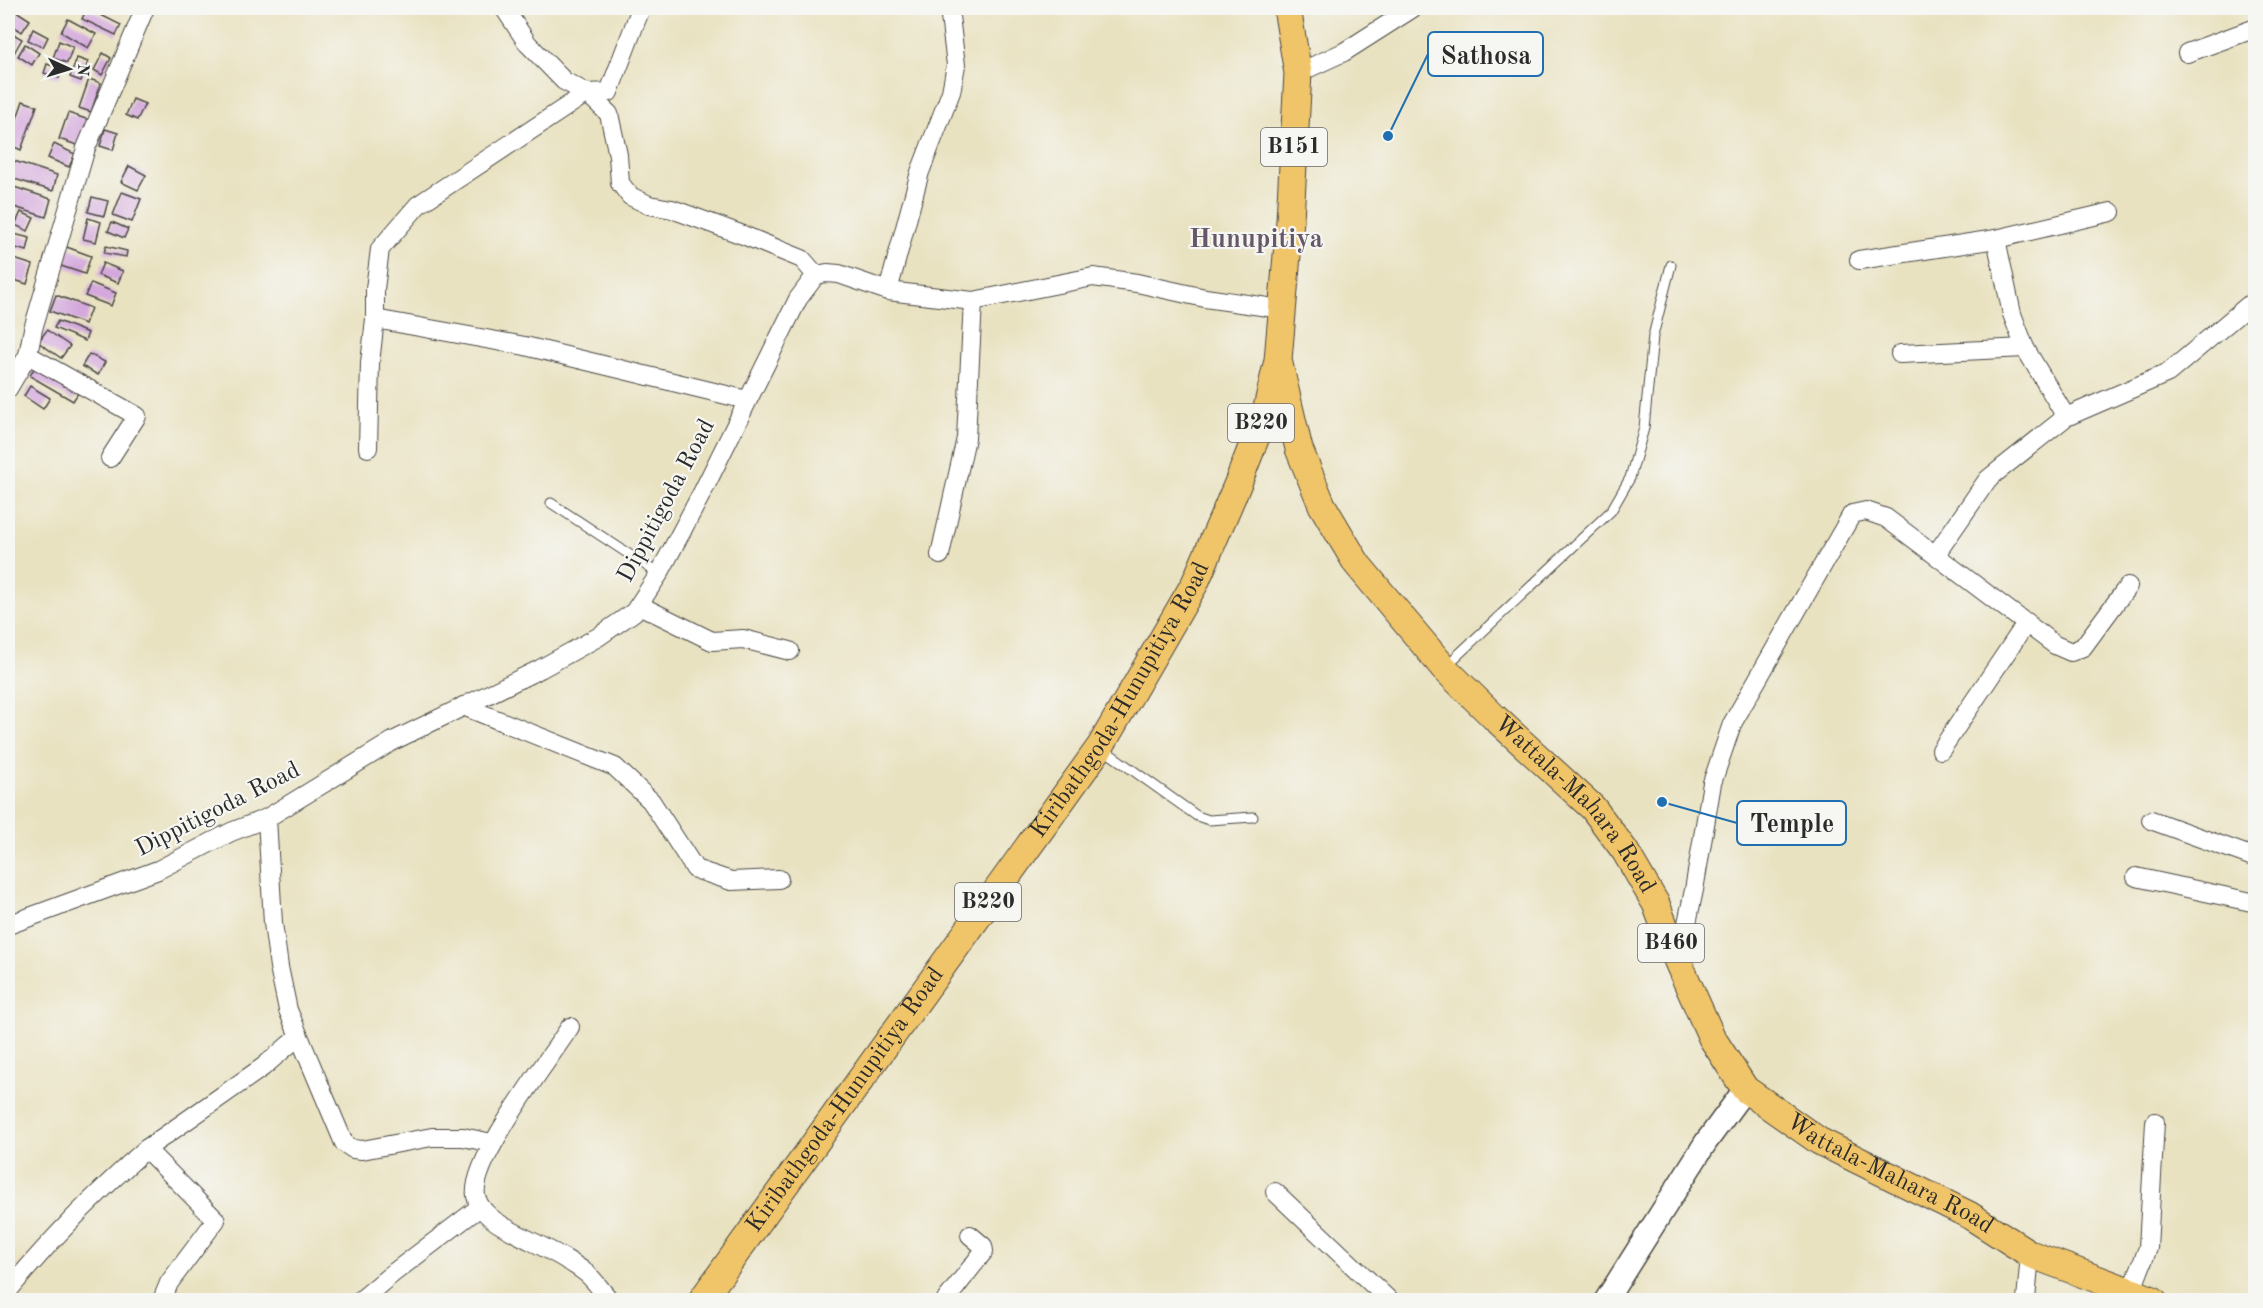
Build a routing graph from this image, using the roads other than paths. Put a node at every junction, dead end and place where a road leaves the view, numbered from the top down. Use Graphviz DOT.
graph roads {
  1 [pos="145,8"];
  2 [pos="504,8"];
  3 [pos="640,8"];
  4 [pos="949,8"];
  5 [pos="1287,8"];
  6 [pos="1413,8"];
  7 [pos="2256,28"];
  8 [pos="2187,53"];
  9 [pos="1298,73"];
  10 [pos="587,93"];
  11 [pos="2111,212"];
  12 [pos="1996,239"];
  13 [pos="1859,260"];
  14 [pos="1671,265"];
  15 [pos="816,275"];
  16 [pos="888,291"];
  17 [pos="2256,298"];
  18 [pos="973,301"];
  19 [pos="1282,309"];
  20 [pos="375,319"];
  21 [pos="2025,348"];
  22 [pos="28,354"];
  23 [pos="1900,354"];
  24 [pos="1278,360"];
  25 [pos="8,389"];
  26 [pos="747,400"];
  27 [pos="2066,417"];
  28 [pos="368,448"];
  29 [pos="110,458"];
  30 [pos="551,502"];
  31 [pos="1936,554"];
  32 [pos="940,555"];
  33 [pos="659,574"];
  34 [pos="2128,586"];
  35 [pos="639,605"];
  36 [pos="2027,622"];
  37 [pos="790,651"];
  38 [pos="1444,668"];
  39 [pos="463,706"];
  40 [pos="1100,747"];
  41 [pos="1941,750"];
  42 [pos="1252,817"];
  43 [pos="267,818"];
  44 [pos="2151,820"];
  45 [pos="2256,858"];
  46 [pos="2136,877"];
  47 [pos="779,879"];
  48 [pos="2256,903"];
  49 [pos="8,925"];
  50 [pos="1678,962"];
  51 [pos="570,1027"];
  52 [pos="298,1037"];
  53 [pos="1745,1089"];
  54 [pos="2156,1122"];
  55 [pos="492,1143"];
  56 [pos="146,1149"];
  57 [pos="1275,1192"];
  58 [pos="480,1207"];
  59 [pos="970,1235"];
  60 [pos="2030,1254"];
  61 [pos="8,1291"];
  62 [pos="2142,1296"];
  63 [pos="162,1300"];
  64 [pos="361,1300"];
  65 [pos="610,1300"];
  66 [pos="702,1300"];
  67 [pos="946,1300"];
  68 [pos="1389,1300"];
  69 [pos="1606,1300"];
  70 [pos="2026,1300"];
  1 -- 22 [label="street"];
  2 -- 10 [label="street"];
  3 -- 10 [label="street"];
  4 -- 16 [label="street"];
  5 -- 9 [label="main road, Kiribathgoda-Hunupitiya Road / B151"];
  6 -- 9 [label="street"];
  7 -- 8 [label="street"];
  9 -- 19 [label="main road, Kiribathgoda-Hunupitiya Road / B151"];
  10 -- 15 [label="street"];
  10 -- 20 [label="street"];
  11 -- 12 [label="street"];
  12 -- 13 [label="street"];
  12 -- 21 [label="street"];
  14 -- 38 [label="lane"];
  15 -- 16 [label="street"];
  15 -- 26 [label="street, Dippitigoda Road"];
  16 -- 18 [label="street"];
  17 -- 27 [label="street"];
  18 -- 19 [label="street"];
  18 -- 32 [label="street"];
  19 -- 24 [label="main road, Kiribathgoda-Hunupitiya Road / B151"];
  20 -- 26 [label="street"];
  20 -- 28 [label="street"];
  21 -- 23 [label="street"];
  21 -- 27 [label="street"];
  22 -- 25 [label="street"];
  22 -- 29 [label="street"];
  24 -- 38 [label="main road, Wattala-Mahara Road / B460"];
  24 -- 40 [label="main road, Kiribathgoda-Hunupitiya Road / B220"];
  26 -- 33 [label="street, Dippitigoda Road"];
  27 -- 31 [label="street"];
  30 -- 33 [label="lane"];
  31 -- 36 [label="street"];
  31 -- 50 [label="street"];
  33 -- 35 [label="street, Dippitigoda Road"];
  34 -- 36 [label="street"];
  35 -- 37 [label="street"];
  35 -- 39 [label="street, Dippitigoda Road"];
  36 -- 41 [label="street"];
  38 -- 50 [label="main road, Wattala-Mahara Road / B460"];
  39 -- 43 [label="street, Dippitigoda Road"];
  39 -- 47 [label="street"];
  40 -- 42 [label="lane"];
  40 -- 66 [label="main road, Kiribathgoda-Hunupitiya Road / B220"];
  43 -- 49 [label="street, Dippitigoda Road"];
  43 -- 52 [label="street"];
  44 -- 45 [label="street"];
  46 -- 48 [label="street"];
  50 -- 53 [label="main road, Wattala-Mahara Road / B460"];
  51 -- 55 [label="street"];
  52 -- 55 [label="street"];
  52 -- 56 [label="street"];
  53 -- 60 [label="main road, Wattala-Mahara Road / B460"];
  53 -- 69 [label="street"];
  54 -- 62 [label="street"];
  55 -- 58 [label="street"];
  56 -- 61 [label="street"];
  56 -- 63 [label="street"];
  57 -- 68 [label="street"];
  58 -- 64 [label="street"];
  58 -- 65 [label="street"];
  59 -- 67 [label="street"];
  60 -- 62 [label="main road, Wattala-Mahara Road / B460"];
  60 -- 70 [label="street"];
}
